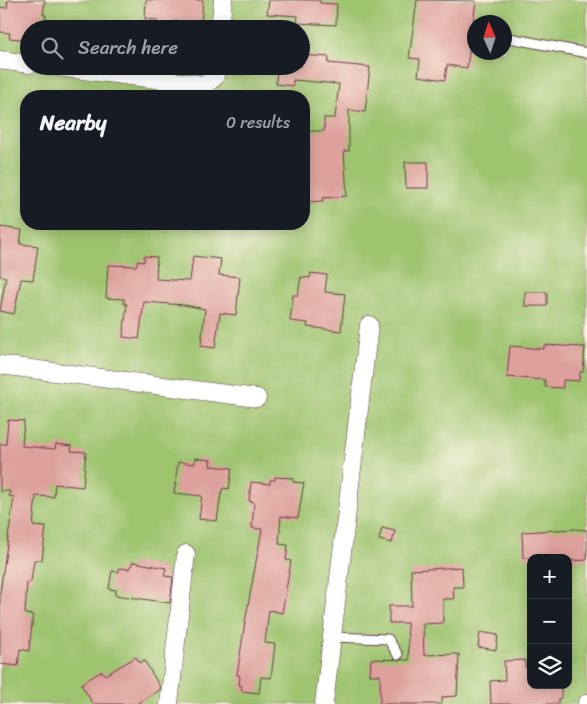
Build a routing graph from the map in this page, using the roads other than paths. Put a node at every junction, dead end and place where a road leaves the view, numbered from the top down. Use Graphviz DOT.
graph roads {
  1 [pos="223,0"];
  2 [pos="221,20"];
  3 [pos="512,39"];
  4 [pos="587,53"];
  5 [pos="0,60"];
  6 [pos="20,63"];
  7 [pos="123,75"];
  8 [pos="215,75"];
  9 [pos="369,326"];
  10 [pos="0,364"];
  11 [pos="257,398"];
  12 [pos="186,554"];
  13 [pos="332,637"];
  14 [pos="398,655"];
  15 [pos="169,704"];
  16 [pos="324,704"];
  1 -- 2 [label="street"];
  3 -- 4 [label="lane"];
  5 -- 6 [label="street"];
  7 -- 8 [label="street"];
  9 -- 13 [label="street"];
  10 -- 11 [label="street"];
  12 -- 15 [label="street"];
  13 -- 14 [label="lane"];
  13 -- 16 [label="street"];
}
